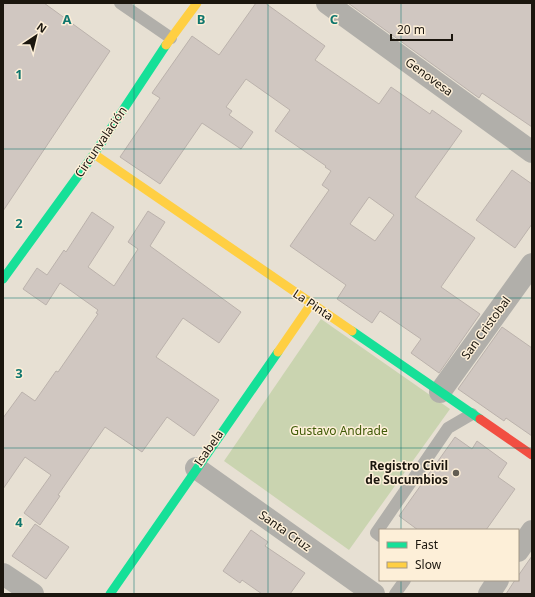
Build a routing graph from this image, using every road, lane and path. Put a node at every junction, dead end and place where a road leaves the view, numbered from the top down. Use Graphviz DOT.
graph roads {
  1 [pos="120,3"];
  2 [pos="197,3"];
  3 [pos="327,3"];
  4 [pos="171,38"];
  5 [pos="532,152"];
  6 [pos="94,154"];
  7 [pos="532,264"];
  8 [pos="3,279"];
  9 [pos="311,304"];
  10 [pos="440,392"];
  11 [pos="472,414"];
  12 [pos="532,455"];
  13 [pos="196,468"];
  14 [pos="532,531"];
  15 [pos="379,535"];
  16 [pos="519,550"];
  17 [pos="3,574"];
  18 [pos="404,581"];
  19 [pos="497,581"];
  20 [pos="33,594"];
  21 [pos="110,594"];
  22 [pos="374,594"];
  23 [pos="396,594"];
  24 [pos="489,594"];
  1 -- 4 [label="lane"];
  2 -- 4 [label="street, Circunvalación"];
  3 -- 5 [label="street, Genovesa"];
  4 -- 6 [label="street, Circunvalación"];
  6 -- 8 [label="street, Circunvalación"];
  6 -- 9 [label="street, La Pinta"];
  7 -- 10 [label="street, San Cristobal"];
  9 -- 10 [label="street, La Pinta"];
  9 -- 13 [label="street, Isabela"];
  10 -- 11 [label="street, La Pinta"];
  11 -- 12 [label="street, La Pinta"];
  11 -- 15 [label="lane"];
  13 -- 21 [label="street, Isabela"];
  13 -- 22 [label="street, Santa Cruz"];
  14 -- 16 [label="street"];
  17 -- 20 [label="street"];
  18 -- 23 [label="lane"];
  19 -- 24 [label="street"];
}
